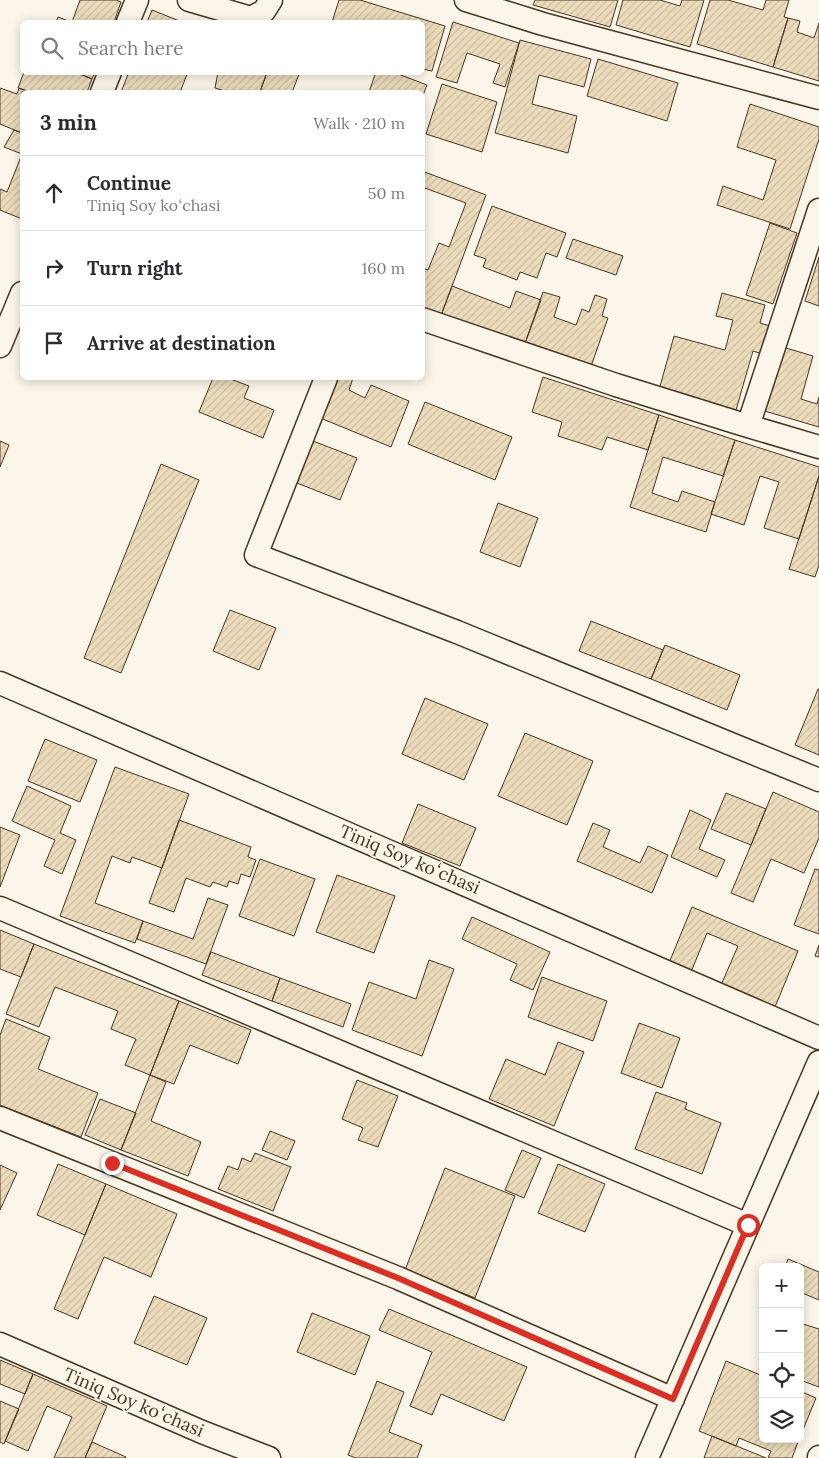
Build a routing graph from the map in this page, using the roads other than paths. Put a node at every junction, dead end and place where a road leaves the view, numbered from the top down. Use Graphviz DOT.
graph roads {
  1 [pos="137,0"];
  2 [pos="189,0"];
  3 [pos="271,0"];
  4 [pos="466,0"];
  5 [pos="129,20"];
  6 [pos="109,75"];
  7 [pos="103,90"];
  8 [pos="819,98"];
  9 [pos="819,210"];
  10 [pos="20,298"];
  11 [pos="425,320"];
  12 [pos="0,346"];
  13 [pos="325,380"];
  14 [pos="748,426"];
  15 [pos="819,447"];
  16 [pos="0,683"];
  17 [pos="819,780"];
  18 [pos="0,908"];
  19 [pos="819,1038"];
  20 [pos="819,1062"];
  21 [pos="0,1118"];
  22 [pos="748,1225"];
  23 [pos="0,1344"];
  24 [pos="673,1399"];
  25 [pos="270,1458"];
  26 [pos="647,1458"];
  1 -- 5 [label="street"];
  2 -- 3 [label="street"];
  4 -- 8 [label="street"];
  6 -- 7 [label="street"];
  9 -- 14 [label="street"];
  10 -- 12 [label="street"];
  11 -- 14 [label="street"];
  13 -- 17 [label="street"];
  14 -- 15 [label="street"];
  16 -- 19 [label="street, Tiniq Soy koʻchasi"];
  18 -- 22 [label="street"];
  20 -- 22 [label="street"];
  21 -- 24 [label="street"];
  22 -- 24 [label="street"];
  23 -- 25 [label="street, Tiniq Soy koʻchasi"];
  24 -- 26 [label="street"];
}
